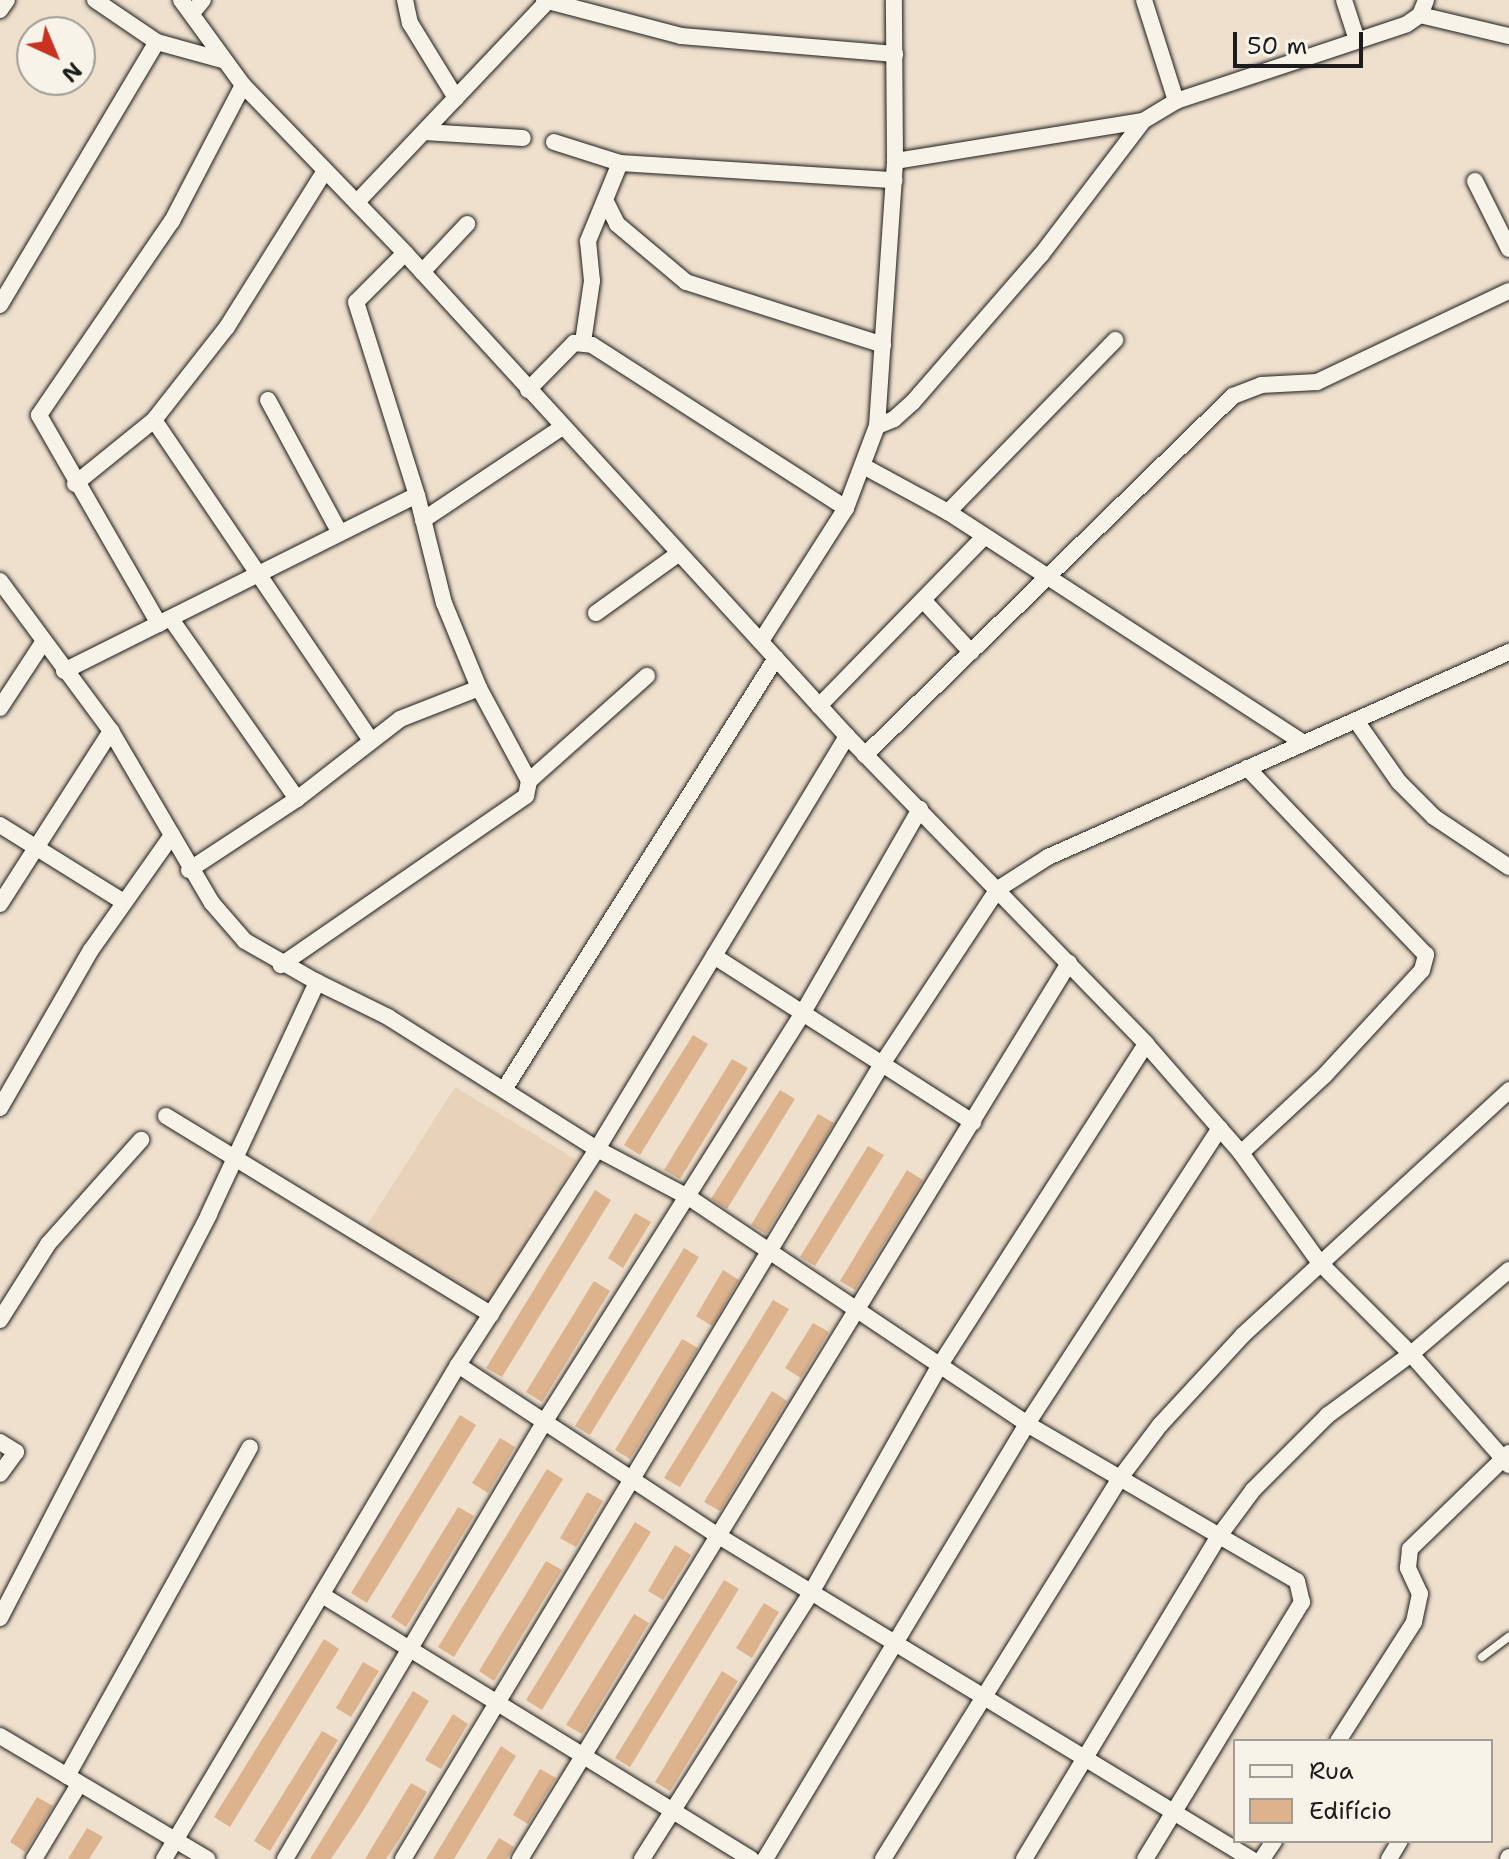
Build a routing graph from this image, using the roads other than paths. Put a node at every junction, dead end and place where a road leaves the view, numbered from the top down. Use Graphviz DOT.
graph roads {
  1 [pos="7,0"];
  2 [pos="95,0"];
  3 [pos="405,0"];
  4 [pos="894,0"];
  5 [pos="1144,0"];
  6 [pos="1344,0"];
  7 [pos="547,1"];
  8 [pos="192,4"];
  9 [pos="1423,8"];
  10 [pos="0,10"];
  11 [pos="1509,36"];
  12 [pos="1357,40"];
  13 [pos="157,42"];
  14 [pos="895,54"];
  15 [pos="222,60"];
  16 [pos="243,85"];
  17 [pos="456,98"];
  18 [pos="1176,101"];
  19 [pos="1143,121"];
  20 [pos="424,132"];
  21 [pos="523,138"];
  22 [pos="554,142"];
  23 [pos="895,161"];
  24 [pos="620,163"];
  25 [pos="325,171"];
  26 [pos="894,180"];
  27 [pos="1475,181"];
  28 [pos="605,200"];
  29 [pos="357,202"];
  30 [pos="467,224"];
  31 [pos="1509,249"];
  32 [pos="405,253"];
  33 [pos="422,272"];
  34 [pos="1509,291"];
  35 [pos="0,305"];
  36 [pos="1115,340"];
  37 [pos="583,342"];
  38 [pos="883,345"];
  39 [pos="528,390"];
  40 [pos="268,400"];
  41 [pos="154,420"];
  42 [pos="877,426"];
  43 [pos="561,428"];
  44 [pos="865,467"];
  45 [pos="75,484"];
  46 [pos="417,495"];
  47 [pos="846,508"];
  48 [pos="948,512"];
  49 [pos="423,520"];
  50 [pos="340,533"];
  51 [pos="984,537"];
  52 [pos="678,554"];
  53 [pos="260,573"];
  54 [pos="1047,578"];
  55 [pos="1,587"];
  56 [pos="923,600"];
  57 [pos="596,613"];
  58 [pos="165,622"];
  59 [pos="761,641"];
  60 [pos="42,644"];
  61 [pos="971,652"];
  62 [pos="1509,652"];
  63 [pos="776,658"];
  64 [pos="64,671"];
  65 [pos="647,676"];
  66 [pos="479,688"];
  67 [pos="819,706"];
  68 [pos="0,708"];
  69 [pos="1357,722"];
  70 [pos="111,731"];
  71 [pos="847,736"];
  72 [pos="371,741"];
  73 [pos="1304,743"];
  74 [pos="865,755"];
  75 [pos="1247,768"];
  76 [pos="529,781"];
  77 [pos="297,799"];
  78 [pos="920,809"];
  79 [pos="0,825"];
  80 [pos="172,835"];
  81 [pos="35,845"];
  82 [pos="1509,867"];
  83 [pos="189,870"];
  84 [pos="998,889"];
  85 [pos="122,901"];
  86 [pos="0,904"];
  87 [pos="714,956"];
  88 [pos="1069,963"];
  89 [pos="281,965"];
  90 [pos="317,982"];
  91 [pos="801,1016"];
  92 [pos="1146,1044"];
  93 [pos="882,1064"];
  94 [pos="505,1088"];
  95 [pos="1509,1090"];
  96 [pos="0,1108"];
  97 [pos="166,1116"];
  98 [pos="973,1122"];
  99 [pos="1220,1128"];
  100 [pos="141,1140"];
  101 [pos="597,1149"];
  102 [pos="1241,1153"];
  103 [pos="231,1158"];
  104 [pos="690,1198"];
  105 [pos="772,1249"];
  106 [pos="1319,1262"];
  107 [pos="1509,1270"];
  108 [pos="855,1308"];
  109 [pos="491,1314"];
  110 [pos="0,1320"];
  111 [pos="1411,1354"];
  112 [pos="458,1365"];
  113 [pos="938,1368"];
  114 [pos="545,1421"];
  115 [pos="1027,1424"];
  116 [pos="0,1442"];
  117 [pos="250,1447"];
  118 [pos="1507,1459"];
  119 [pos="0,1474"];
  120 [pos="1120,1478"];
  121 [pos="634,1479"];
  122 [pos="717,1535"];
  123 [pos="1219,1536"];
  124 [pos="812,1591"];
  125 [pos="322,1595"];
  126 [pos="0,1618"];
  127 [pos="1509,1637"];
  128 [pos="897,1640"];
  129 [pos="410,1650"];
  130 [pos="1482,1657"];
  131 [pos="984,1696"];
  132 [pos="494,1703"];
  133 [pos="0,1736"];
  134 [pos="1339,1739"];
  135 [pos="584,1758"];
  136 [pos="1084,1759"];
  137 [pos="73,1780"];
  138 [pos="671,1812"];
  139 [pos="1174,1814"];
  140 [pos="176,1839"];
  141 [pos="34,1859"];
  142 [pos="164,1859"];
  143 [pos="207,1859"];
  144 [pos="285,1859"];
  145 [pos="403,1859"];
  146 [pos="520,1859"];
  147 [pos="642,1859"];
  148 [pos="751,1859"];
  149 [pos="765,1859"];
  150 [pos="883,1859"];
  151 [pos="1024,1859"];
  152 [pos="1145,1859"];
  153 [pos="1251,1859"];
  1 -- 10 [label="street"];
  2 -- 13 [label="street"];
  3 -- 17 [label="street"];
  4 -- 14 [label="street"];
  5 -- 18 [label="street"];
  6 -- 12 [label="street"];
  7 -- 14 [label="street"];
  7 -- 17 [label="street"];
  8 -- 15 [label="street"];
  9 -- 11 [label="street"];
  9 -- 12 [label="street"];
  12 -- 18 [label="street"];
  13 -- 15 [label="street"];
  13 -- 35 [label="street"];
  14 -- 23 [label="street"];
  15 -- 16 [label="street"];
  16 -- 25 [label="street"];
  16 -- 45 [label="street"];
  17 -- 20 [label="street"];
  18 -- 19 [label="street"];
  19 -- 23 [label="street"];
  19 -- 42 [label="street"];
  20 -- 21 [label="street"];
  20 -- 29 [label="street"];
  22 -- 24 [label="street"];
  23 -- 26 [label="street"];
  24 -- 26 [label="street"];
  24 -- 28 [label="street"];
  25 -- 29 [label="street"];
  25 -- 41 [label="street"];
  26 -- 38 [label="street"];
  27 -- 31 [label="street"];
  28 -- 37 [label="street"];
  28 -- 38 [label="street"];
  29 -- 32 [label="street"];
  30 -- 33 [label="street"];
  32 -- 33 [label="street"];
  32 -- 46 [label="street"];
  33 -- 39 [label="street"];
  34 -- 54 [label="street"];
  36 -- 48 [label="street"];
  37 -- 39 [label="street"];
  37 -- 47 [label="street"];
  38 -- 42 [label="street"];
  39 -- 43 [label="street"];
  40 -- 50 [label="street"];
  41 -- 45 [label="street"];
  41 -- 53 [label="street"];
  42 -- 44 [label="street"];
  43 -- 49 [label="street"];
  43 -- 52 [label="street"];
  44 -- 47 [label="street"];
  44 -- 48 [label="street"];
  45 -- 58 [label="street"];
  46 -- 49 [label="street"];
  46 -- 50 [label="street"];
  47 -- 59 [label="street"];
  48 -- 51 [label="street"];
  49 -- 66 [label="street"];
  50 -- 53 [label="street"];
  51 -- 54 [label="street"];
  51 -- 56 [label="street"];
  52 -- 57 [label="street"];
  52 -- 59 [label="street"];
  53 -- 58 [label="street"];
  53 -- 72 [label="street"];
  54 -- 61 [label="street"];
  54 -- 73 [label="street"];
  55 -- 60 [label="street"];
  56 -- 61 [label="street"];
  56 -- 67 [label="street"];
  58 -- 64 [label="street"];
  58 -- 77 [label="street"];
  59 -- 63 [label="street"];
  60 -- 64 [label="street"];
  60 -- 68 [label="street"];
  61 -- 74 [label="street"];
  62 -- 69 [label="street"];
  63 -- 67 [label="street"];
  63 -- 94 [label="street"];
  64 -- 70 [label="street"];
  65 -- 76 [label="street"];
  66 -- 72 [label="street"];
  66 -- 76 [label="street"];
  67 -- 71 [label="street"];
  69 -- 73 [label="street"];
  69 -- 82 [label="street"];
  70 -- 80 [label="street"];
  70 -- 81 [label="street"];
  71 -- 74 [label="street"];
  71 -- 87 [label="street"];
  72 -- 77 [label="street"];
  73 -- 75 [label="street"];
  74 -- 78 [label="street"];
  75 -- 84 [label="street"];
  75 -- 102 [label="street"];
  76 -- 89 [label="street"];
  77 -- 83 [label="street"];
  78 -- 84 [label="street"];
  78 -- 91 [label="street"];
  79 -- 81 [label="street"];
  80 -- 83 [label="street"];
  80 -- 85 [label="street"];
  81 -- 85 [label="street"];
  81 -- 86 [label="street"];
  83 -- 89 [label="street"];
  84 -- 88 [label="street"];
  84 -- 93 [label="street"];
  85 -- 96 [label="street"];
  87 -- 91 [label="street"];
  87 -- 101 [label="street"];
  88 -- 92 [label="street"];
  88 -- 98 [label="street"];
  89 -- 90 [label="street"];
  90 -- 94 [label="street"];
  90 -- 103 [label="street"];
  91 -- 93 [label="street"];
  91 -- 104 [label="street"];
  92 -- 99 [label="street"];
  92 -- 113 [label="street"];
  93 -- 98 [label="street"];
  93 -- 105 [label="street"];
  94 -- 101 [label="street"];
  95 -- 106 [label="street"];
  97 -- 103 [label="street"];
  98 -- 108 [label="street"];
  99 -- 102 [label="street"];
  99 -- 115 [label="street"];
  100 -- 110 [label="street"];
  101 -- 104 [label="street"];
  101 -- 109 [label="street"];
  102 -- 106 [label="street"];
  103 -- 109 [label="street"];
  103 -- 126 [label="street"];
  104 -- 105 [label="street"];
  104 -- 114 [label="street"];
  105 -- 108 [label="street"];
  105 -- 121 [label="street"];
  106 -- 111 [label="street"];
  106 -- 120 [label="street"];
  107 -- 111 [label="street"];
  108 -- 113 [label="street"];
  108 -- 122 [label="street"];
  109 -- 112 [label="street"];
  111 -- 118 [label="street"];
  111 -- 123 [label="street"];
  112 -- 114 [label="street"];
  112 -- 125 [label="street"];
  113 -- 115 [label="street"];
  113 -- 124 [label="street"];
  114 -- 121 [label="street"];
  114 -- 129 [label="street"];
  115 -- 120 [label="street"];
  115 -- 128 [label="street"];
  116 -- 119 [label="street"];
  117 -- 137 [label="street"];
  118 -- 134 [label="street"];
  120 -- 123 [label="street"];
  120 -- 131 [label="street"];
  121 -- 122 [label="street"];
  121 -- 132 [label="street"];
  122 -- 124 [label="street"];
  122 -- 135 [label="street"];
  123 -- 136 [label="street"];
  123 -- 139 [label="street"];
  124 -- 128 [label="street"];
  124 -- 138 [label="street"];
  125 -- 129 [label="street"];
  125 -- 140 [label="street"];
  127 -- 130 [label="lane"];
  128 -- 131 [label="street"];
  128 -- 149 [label="street"];
  129 -- 132 [label="street"];
  129 -- 144 [label="street"];
  131 -- 136 [label="street"];
  131 -- 150 [label="street"];
  132 -- 135 [label="street"];
  132 -- 145 [label="street"];
  133 -- 137 [label="street"];
  135 -- 138 [label="street"];
  135 -- 146 [label="street"];
  136 -- 139 [label="street"];
  136 -- 151 [label="street"];
  137 -- 140 [label="street"];
  137 -- 141 [label="street"];
  138 -- 147 [label="street"];
  138 -- 148 [label="street"];
  139 -- 152 [label="street"];
  139 -- 153 [label="street"];
  140 -- 142 [label="street"];
  140 -- 143 [label="street"];
}
